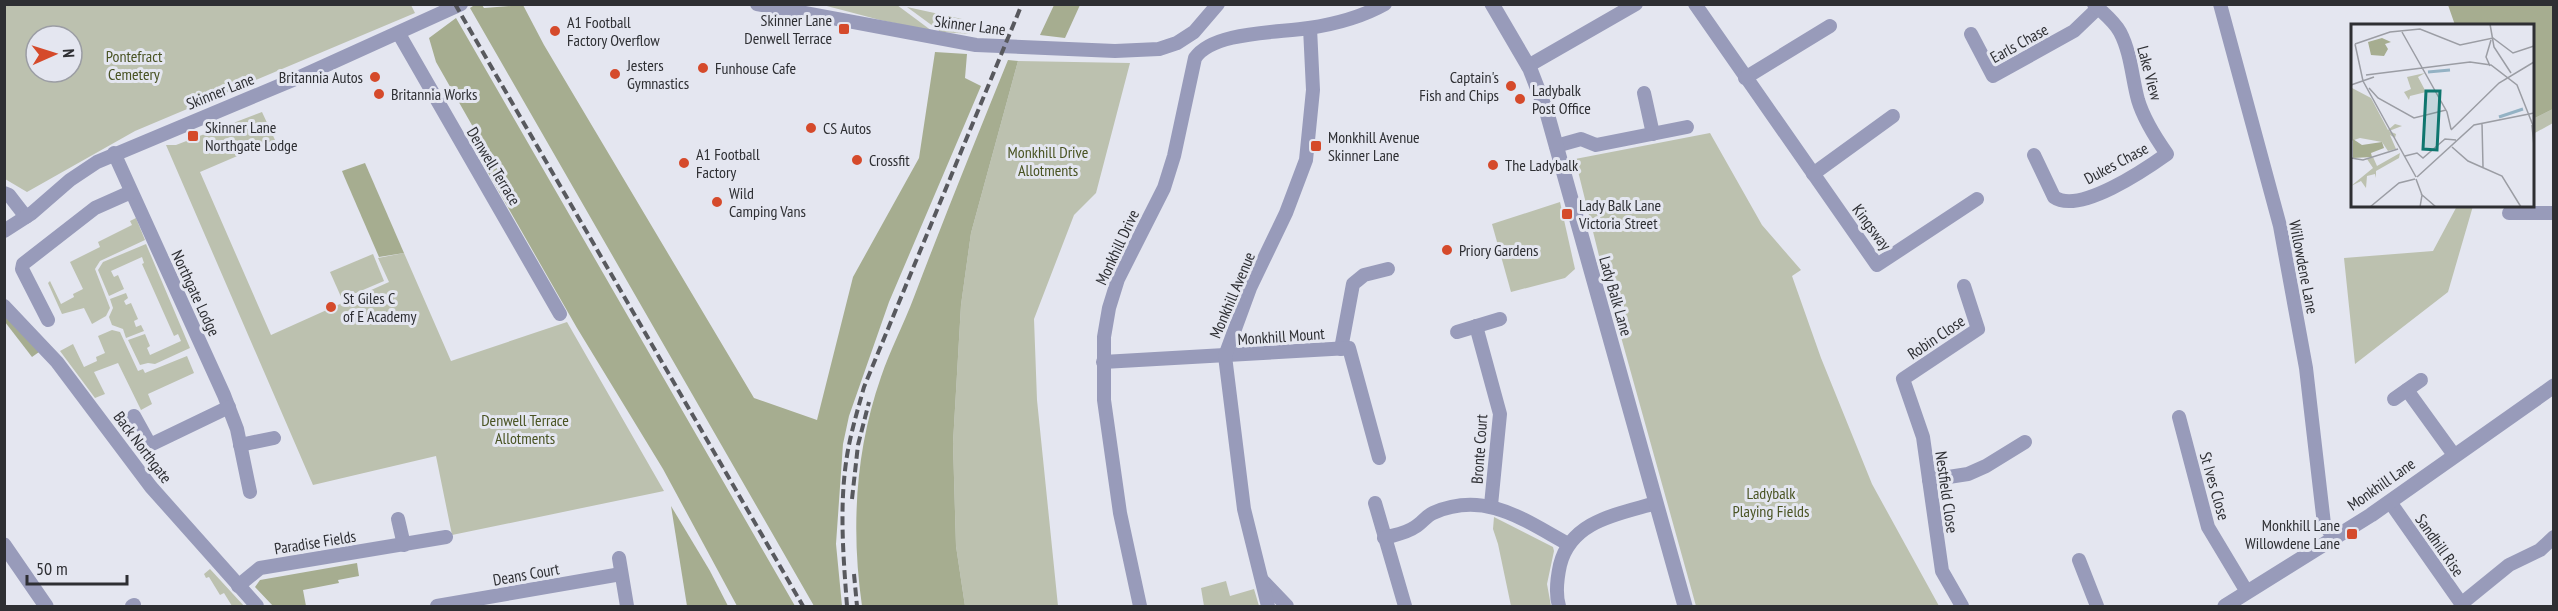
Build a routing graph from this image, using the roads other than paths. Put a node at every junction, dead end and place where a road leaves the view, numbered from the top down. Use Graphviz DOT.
graph roads {
  1 [pos="461,4"];
  2 [pos="757,4"];
  3 [pos="1218,4"];
  4 [pos="1385,4"];
  5 [pos="1492,4"];
  6 [pos="1636,4"];
  7 [pos="1695,4"];
  8 [pos="2220,4"];
  9 [pos="2096,6"];
  10 [pos="1830,26"];
  11 [pos="1310,28"];
  12 [pos="399,34"];
  13 [pos="1971,34"];
  14 [pos="1528,66"];
  15 [pos="1745,78"];
  16 [pos="1644,93"];
  17 [pos="1893,116"];
  18 [pos="1687,127"];
  19 [pos="1653,134"];
  20 [pos="1556,146"];
  21 [pos="114,153"];
  22 [pos="2168,154"];
  23 [pos="2034,155"];
  24 [pos="1813,174"];
  25 [pos="131,192"];
  26 [pos="7,194"];
  27 [pos="1977,199"];
  28 [pos="2525,209"];
  29 [pos="2509,213"];
  30 [pos="2553,213"];
  31 [pos="26,217"];
  32 [pos="4,231"];
  33 [pos="1388,269"];
  34 [pos="1964,286"];
  35 [pos="4,306"];
  36 [pos="560,314"];
  37 [pos="48,320"];
  38 [pos="1500,320"];
  39 [pos="1476,326"];
  40 [pos="1457,332"];
  41 [pos="1341,349"];
  42 [pos="1225,356"];
  43 [pos="1103,362"];
  44 [pos="1904,378"];
  45 [pos="2421,380"];
  46 [pos="2553,386"];
  47 [pos="2407,390"];
  48 [pos="2394,399"];
  49 [pos="229,407"];
  50 [pos="134,416"];
  51 [pos="2179,417"];
  52 [pos="274,438"];
  53 [pos="2025,442"];
  54 [pos="240,445"];
  55 [pos="2454,456"];
  56 [pos="1379,458"];
  57 [pos="1929,480"];
  58 [pos="250,492"];
  59 [pos="2390,502"];
  60 [pos="1375,503"];
  61 [pos="1656,503"];
  62 [pos="1491,505"];
  63 [pos="398,519"];
  64 [pos="446,537"];
  65 [pos="2553,537"];
  66 [pos="1384,538"];
  67 [pos="2334,538"];
  68 [pos="404,544"];
  69 [pos="1568,544"];
  70 [pos="4,545"];
  71 [pos="619,558"];
  72 [pos="2079,560"];
  73 [pos="621,574"];
  74 [pos="1260,579"];
  75 [pos="238,586"];
  76 [pos="2247,592"];
  77 [pos="2462,605"];
  78 [pos="46,606"];
  79 [pos="257,606"];
  80 [pos="437,606"];
  81 [pos="627,606"];
  82 [pos="1140,606"];
  83 [pos="1268,606"];
  84 [pos="1287,606"];
  85 [pos="1405,606"];
  86 [pos="1559,606"];
  87 [pos="1685,606"];
  88 [pos="1962,606"];
  89 [pos="2097,606"];
  90 [pos="2225,606"];
  1 -- 12 [label="street, Skinner Lane"];
  2 -- 3 [label="street, Skinner Lane"];
  4 -- 11 [label="street"];
  5 -- 14 [label="street, Lady Balk Lane"];
  6 -- 14 [label="street"];
  7 -- 15 [label="street, Kingsway"];
  8 -- 67 [label="street, Willowdene Lane"];
  9 -- 13 [label="street, Earls Chase"];
  9 -- 22 [label="street, Lake View"];
  10 -- 15 [label="street"];
  11 -- 42 [label="street, Monkhill Avenue"];
  11 -- 43 [label="street, Monkhill Drive"];
  12 -- 21 [label="street, Skinner Lane"];
  12 -- 36 [label="street, Denwell Terrace"];
  14 -- 20 [label="street, Lady Balk Lane"];
  15 -- 24 [label="street, Kingsway"];
  16 -- 19 [label="street"];
  17 -- 24 [label="street"];
  18 -- 19 [label="street"];
  19 -- 20 [label="street"];
  20 -- 61 [label="street, Lady Balk Lane"];
  21 -- 25 [label="street, Northgate Lodge"];
  21 -- 31 [label="street, Skinner Lane"];
  22 -- 23 [label="street, Dukes Chase"];
  24 -- 27 [label="street, Kingsway"];
  25 -- 37 [label="street"];
  25 -- 49 [label="street, Northgate Lodge"];
  26 -- 31 [label="street"];
  28 -- 29 [label="street"];
  28 -- 30 [label="street"];
  31 -- 32 [label="street, Skinner Lane"];
  33 -- 41 [label="street"];
  34 -- 44 [label="street, Robin Close"];
  35 -- 75 [label="street, Back Northgate"];
  38 -- 39 [label="street"];
  39 -- 40 [label="street"];
  39 -- 62 [label="street, Bronte Court"];
  41 -- 42 [label="street, Monkhill Mount"];
  41 -- 56 [label="street, Monkhill Mount"];
  42 -- 43 [label="street, Monkhill Mount"];
  42 -- 74 [label="street, Monkhill Avenue"];
  43 -- 82 [label="street, Monkhill Drive"];
  44 -- 57 [label="street, Nestfield Close"];
  45 -- 47 [label="street"];
  46 -- 55 [label="street, Monkhill Lane"];
  47 -- 48 [label="street"];
  47 -- 55 [label="street"];
  49 -- 50 [label="street"];
  49 -- 54 [label="street, Northgate Lodge"];
  51 -- 76 [label="street, St Ives Close"];
  52 -- 54 [label="street"];
  53 -- 57 [label="street"];
  54 -- 58 [label="street, Northgate Lodge"];
  55 -- 59 [label="street, Monkhill Lane"];
  57 -- 88 [label="street, Nestfield Close"];
  59 -- 67 [label="street, Monkhill Lane"];
  59 -- 77 [label="street, Sandhill Rise"];
  60 -- 66 [label="street"];
  61 -- 69 [label="street"];
  61 -- 87 [label="street, Lady Balk Lane"];
  62 -- 66 [label="street"];
  62 -- 69 [label="street"];
  63 -- 68 [label="street"];
  64 -- 68 [label="street, Paradise Fields"];
  65 -- 77 [label="street"];
  66 -- 85 [label="street"];
  67 -- 76 [label="street, Monkhill Lane"];
  68 -- 75 [label="street, Paradise Fields"];
  69 -- 86 [label="street"];
  70 -- 78 [label="street"];
  71 -- 73 [label="street"];
  72 -- 89 [label="street"];
  73 -- 80 [label="street, Deans Court"];
  73 -- 81 [label="street"];
  74 -- 83 [label="street, Monkhill Avenue"];
  74 -- 84 [label="street"];
  75 -- 79 [label="street, Back Northgate"];
  76 -- 90 [label="street, Monkhill Lane"];
}
